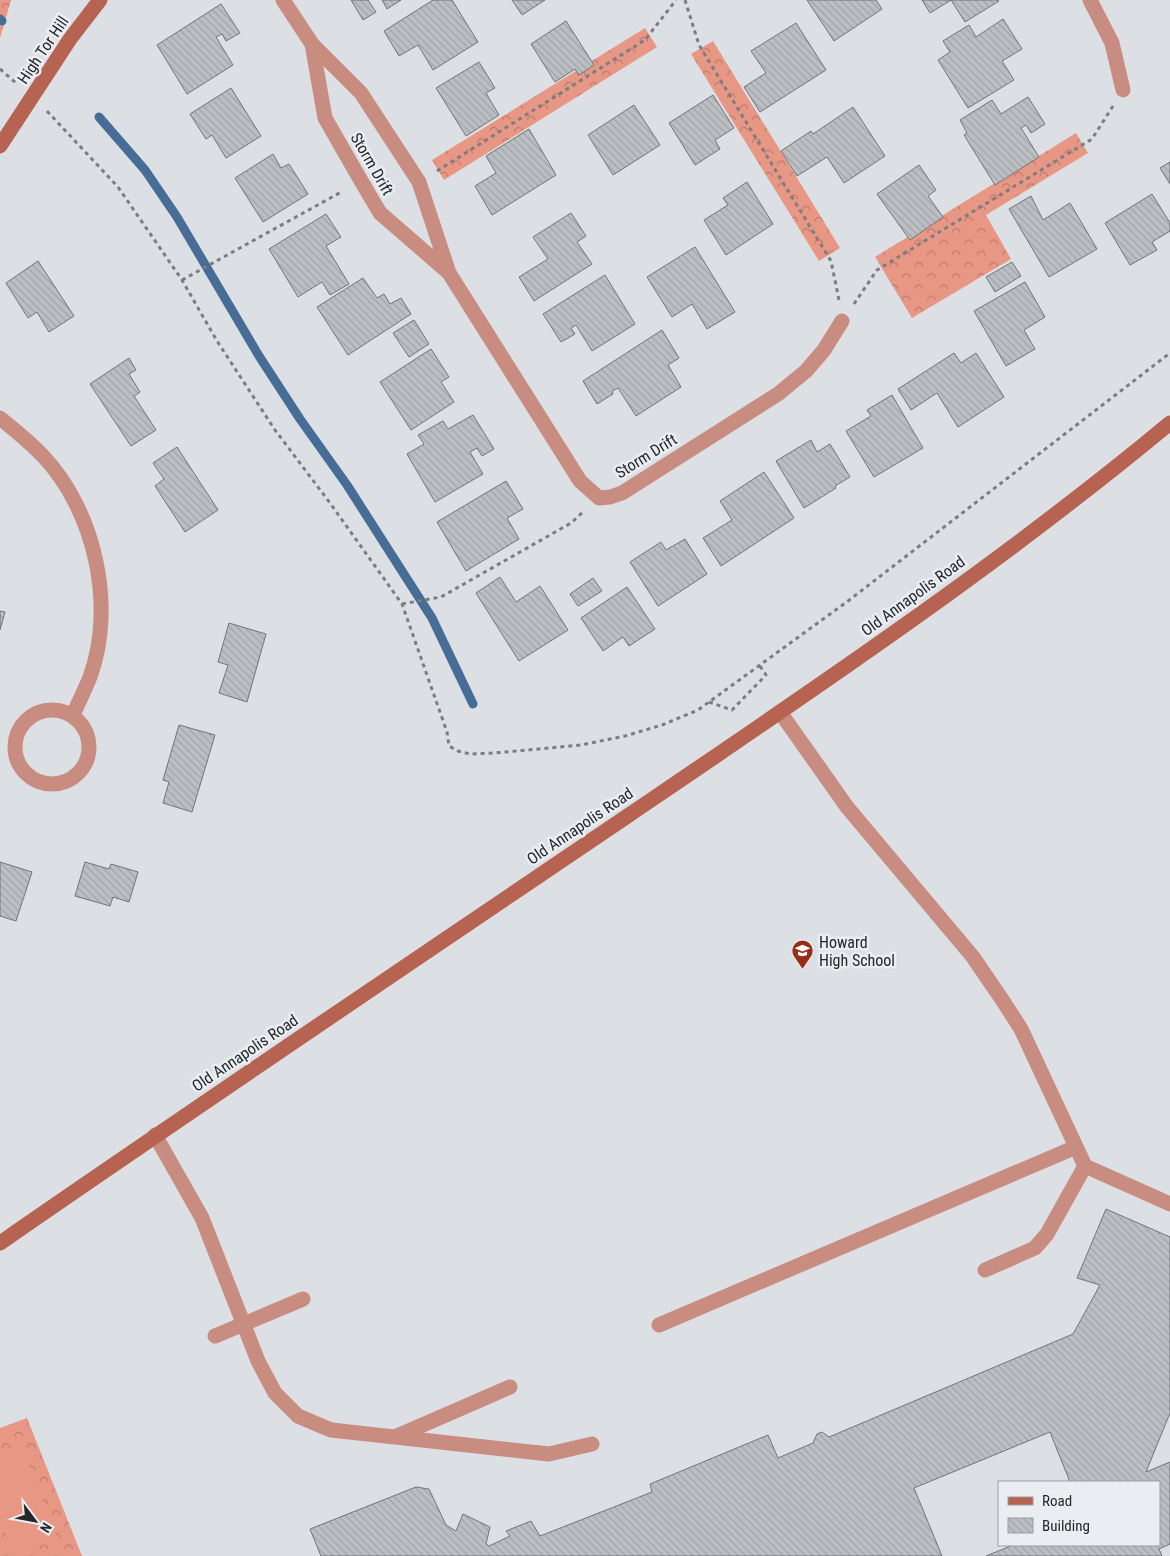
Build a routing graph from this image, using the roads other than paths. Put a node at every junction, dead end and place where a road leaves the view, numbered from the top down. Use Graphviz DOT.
graph roads {
  1 [pos="100,0"];
  2 [pos="282,0"];
  3 [pos="1090,0"];
  4 [pos="312,44"];
  5 [pos="1123,90"];
  6 [pos="0,146"];
  7 [pos="449,273"];
  8 [pos="842,321"];
  9 [pos="0,418"];
  10 [pos="1170,423"];
  11 [pos="780,712"];
  12 [pos="73,716"];
  13 [pos="155,1136"];
  14 [pos="1076,1147"];
  15 [pos="1085,1166"];
  16 [pos="1170,1204"];
  17 [pos="0,1244"];
  18 [pos="985,1270"];
  19 [pos="303,1299"];
  20 [pos="243,1324"];
  21 [pos="659,1324"];
  22 [pos="215,1336"];
  23 [pos="510,1387"];
  24 [pos="394,1437"];
  25 [pos="592,1444"];
  1 -- 6 [label="main road, High Tor Hill"];
  2 -- 4 [label="street, Storm Drift"];
  3 -- 5 [label="street"];
  4 -- 7 [label="street, Storm Drift"];
  4 -- 7 [label="street, Storm Drift"];
  7 -- 8 [label="street, Storm Drift"];
  9 -- 12 [label="street"];
  10 -- 11 [label="main road, Old Annapolis Road"];
  11 -- 13 [label="main road, Old Annapolis Road"];
  11 -- 14 [label="street"];
  12 -- 12 [label="street"];
  13 -- 17 [label="main road, Old Annapolis Road"];
  13 -- 20 [label="street"];
  14 -- 15 [label="street"];
  14 -- 21 [label="street"];
  15 -- 16 [label="street"];
  15 -- 18 [label="street"];
  19 -- 20 [label="street"];
  20 -- 22 [label="street"];
  20 -- 24 [label="street"];
  23 -- 24 [label="street"];
  24 -- 25 [label="street"];
}
